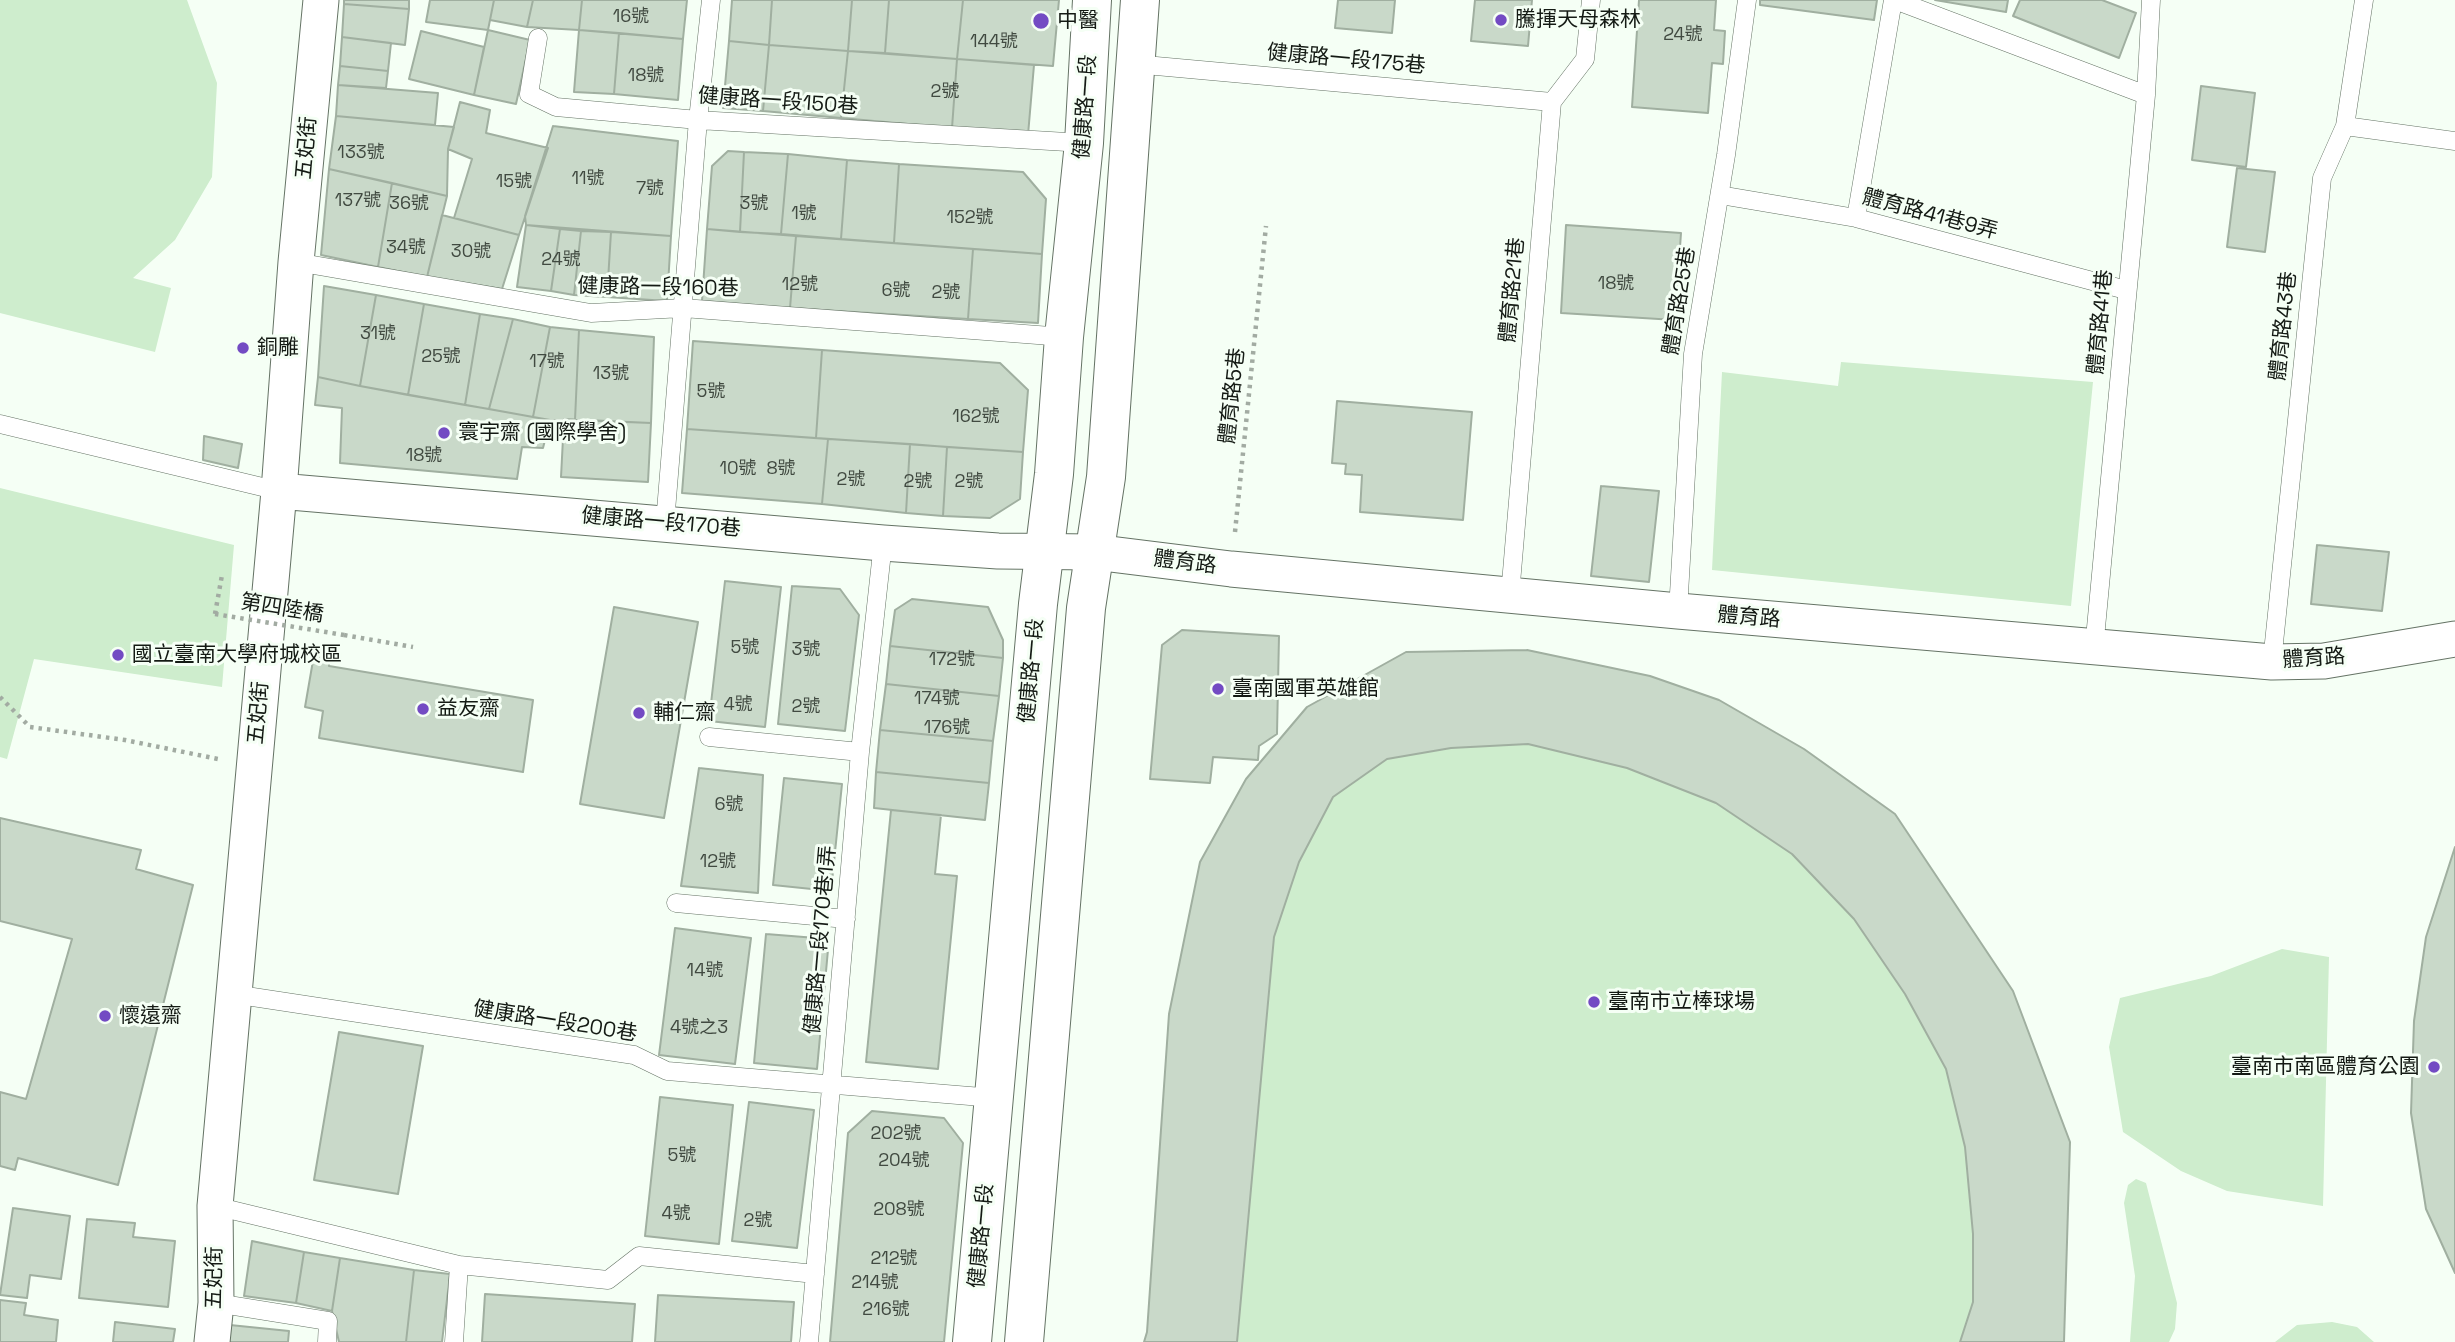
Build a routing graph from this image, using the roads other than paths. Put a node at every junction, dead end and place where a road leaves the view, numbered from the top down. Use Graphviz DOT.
graph roads {
  1 [pos="321,0"];
  2 [pos="711,0"];
  3 [pos="1092,0"];
  4 [pos="1140,0"];
  5 [pos="1591,0"];
  6 [pos="1747,0"];
  7 [pos="1894,0"];
  8 [pos="2151,0"];
  9 [pos="2364,0"];
  10 [pos="538,38"];
  11 [pos="1135,64"];
  12 [pos="2147,96"];
  13 [pos="1552,102"];
  14 [pos="698,120"];
  15 [pos="2345,126"];
  16 [pos="2455,141"];
  17 [pos="1084,143"];
  18 [pos="1720,195"];
  19 [pos="1856,218"];
  20 [pos="296,262"];
  21 [pos="2126,290"];
  22 [pos="683,308"];
  23 [pos="1064,337"];
  24 [pos="0,424"];
  25 [pos="279,491"];
  26 [pos="665,523"];
  27 [pos="883,543"];
  28 [pos="1043,550"];
  29 [pos="1094,552"];
  30 [pos="1510,595"];
  31 [pos="1678,611"];
  32 [pos="2455,639"];
  33 [pos="2094,649"];
  34 [pos="2272,662"];
  35 [pos="709,737"];
  36 [pos="860,752"];
  37 [pos="676,903"];
  38 [pos="846,919"];
  39 [pos="233,994"];
  40 [pos="831,1085"];
  41 [pos="994,1098"];
  42 [pos="215,1206"];
  43 [pos="459,1265"];
  44 [pos="815,1274"];
  45 [pos="216,1303"];
  46 [pos="212,1342"];
  47 [pos="327,1342"];
  48 [pos="454,1342"];
  49 [pos="809,1342"];
  50 [pos="972,1342"];
  51 [pos="1024,1342"];
  1 -- 20 [label="street, 五妃街"];
  2 -- 14 [label="lane"];
  3 -- 17 [label="street, 健康路一段"];
  4 -- 11 [label="street"];
  5 -- 13 [label="lane"];
  6 -- 18 [label="lane, 體育路25巷"];
  7 -- 12 [label="lane"];
  7 -- 19 [label="lane"];
  8 -- 12 [label="lane, 體育路41巷"];
  9 -- 15 [label="lane, 體育路43巷"];
  10 -- 14 [label="lane, 健康路一段150巷"];
  11 -- 13 [label="lane, 健康路一段175巷"];
  11 -- 29 [label="street"];
  12 -- 21 [label="lane, 體育路41巷"];
  13 -- 30 [label="lane, 體育路21巷"];
  14 -- 17 [label="lane, 健康路一段150巷"];
  14 -- 22 [label="lane"];
  15 -- 16 [label="lane"];
  15 -- 34 [label="lane, 體育路43巷"];
  17 -- 23 [label="street, 健康路一段"];
  18 -- 19 [label="lane, 體育路41巷9弄"];
  18 -- 31 [label="lane, 體育路25巷"];
  19 -- 21 [label="lane, 體育路41巷9弄"];
  20 -- 22 [label="lane, 健康路一段160巷"];
  20 -- 25 [label="street, 五妃街"];
  21 -- 33 [label="lane, 體育路41巷"];
  22 -- 23 [label="lane, 健康路一段160巷"];
  22 -- 26 [label="lane"];
  23 -- 28 [label="street, 健康路一段"];
  24 -- 25 [label="lane"];
  25 -- 26 [label="street, 健康路一段170巷"];
  25 -- 39 [label="street, 五妃街"];
  26 -- 27 [label="street, 健康路一段170巷"];
  27 -- 28 [label="street, 健康路一段170巷"];
  27 -- 36 [label="lane, 健康路一段170巷1弄"];
  28 -- 29 [label="street, 體育路"];
  28 -- 41 [label="street, 健康路一段"];
  29 -- 30 [label="street, 體育路"];
  29 -- 51 [label="street"];
  30 -- 31 [label="street, 體育路"];
  31 -- 33 [label="street, 體育路"];
  32 -- 34 [label="street, 體育路"];
  33 -- 34 [label="street, 體育路"];
  35 -- 36 [label="lane"];
  36 -- 38 [label="lane, 健康路一段170巷1弄"];
  37 -- 38 [label="lane"];
  38 -- 40 [label="lane, 健康路一段170巷1弄"];
  39 -- 40 [label="lane, 健康路一段200巷"];
  39 -- 42 [label="street, 五妃街"];
  40 -- 41 [label="lane, 健康路一段200巷"];
  40 -- 44 [label="lane, 健康路一段170巷1弄"];
  41 -- 50 [label="street, 健康路一段"];
  42 -- 43 [label="lane"];
  42 -- 45 [label="street, 五妃街"];
  43 -- 44 [label="lane"];
  43 -- 48 [label="lane"];
  44 -- 49 [label="lane, 健康路一段170巷1弄"];
  45 -- 46 [label="street, 五妃街"];
  45 -- 47 [label="lane"];
}
